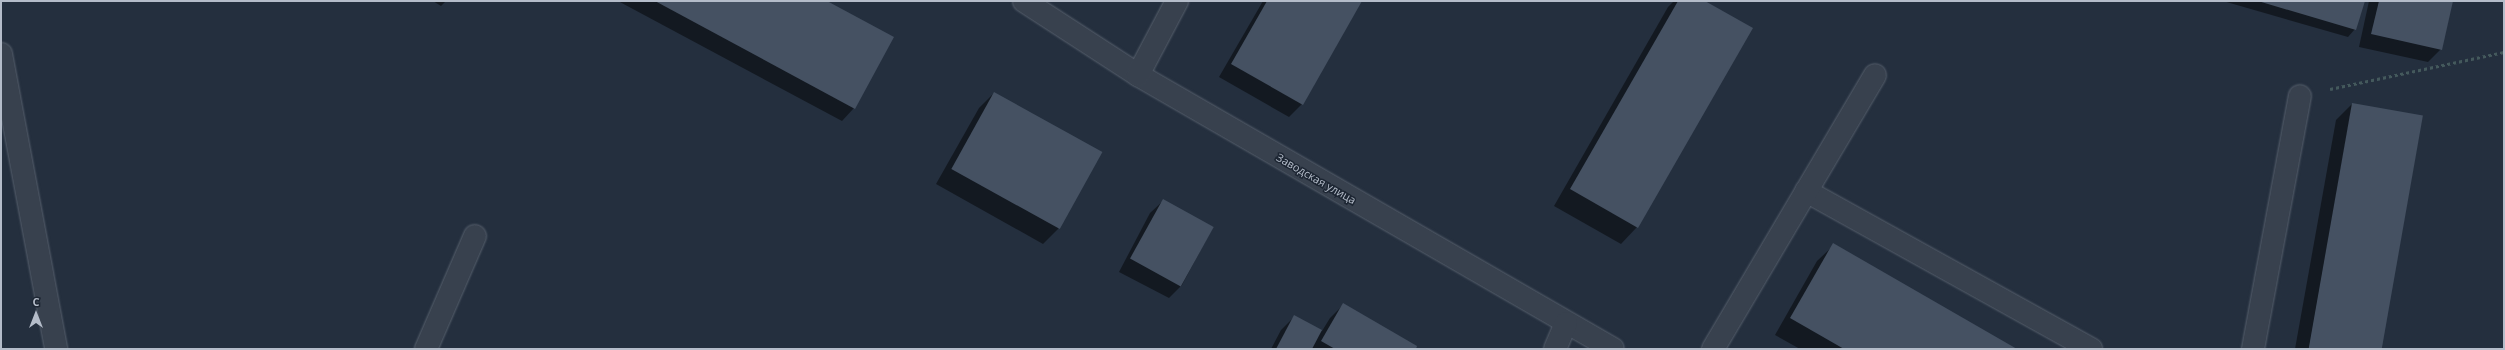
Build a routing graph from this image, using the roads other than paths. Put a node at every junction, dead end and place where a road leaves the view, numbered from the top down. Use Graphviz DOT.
graph roads {
  1 [pos="1024,1"];
  2 [pos="1178,1"];
  3 [pos="1,54"];
  4 [pos="1138,75"];
  5 [pos="1875,75"];
  6 [pos="2300,96"];
  7 [pos="1806,191"];
  8 [pos="475,236"];
  9 [pos="1566,323"];
  10 [pos="56,349"];
  11 [pos="426,349"];
  12 [pos="1555,349"];
  13 [pos="1613,349"];
  14 [pos="1713,349"];
  15 [pos="2091,349"];
  16 [pos="2253,349"];
  1 -- 4 [label="street, Заводская улица"];
  2 -- 4 [label="street"];
  3 -- 10 [label="street"];
  4 -- 9 [label="street, Заводская улица"];
  5 -- 7 [label="street"];
  6 -- 16 [label="street"];
  7 -- 14 [label="street"];
  7 -- 15 [label="street"];
  8 -- 11 [label="street"];
  9 -- 12 [label="street"];
  9 -- 13 [label="street, Заводская улица"];
}
